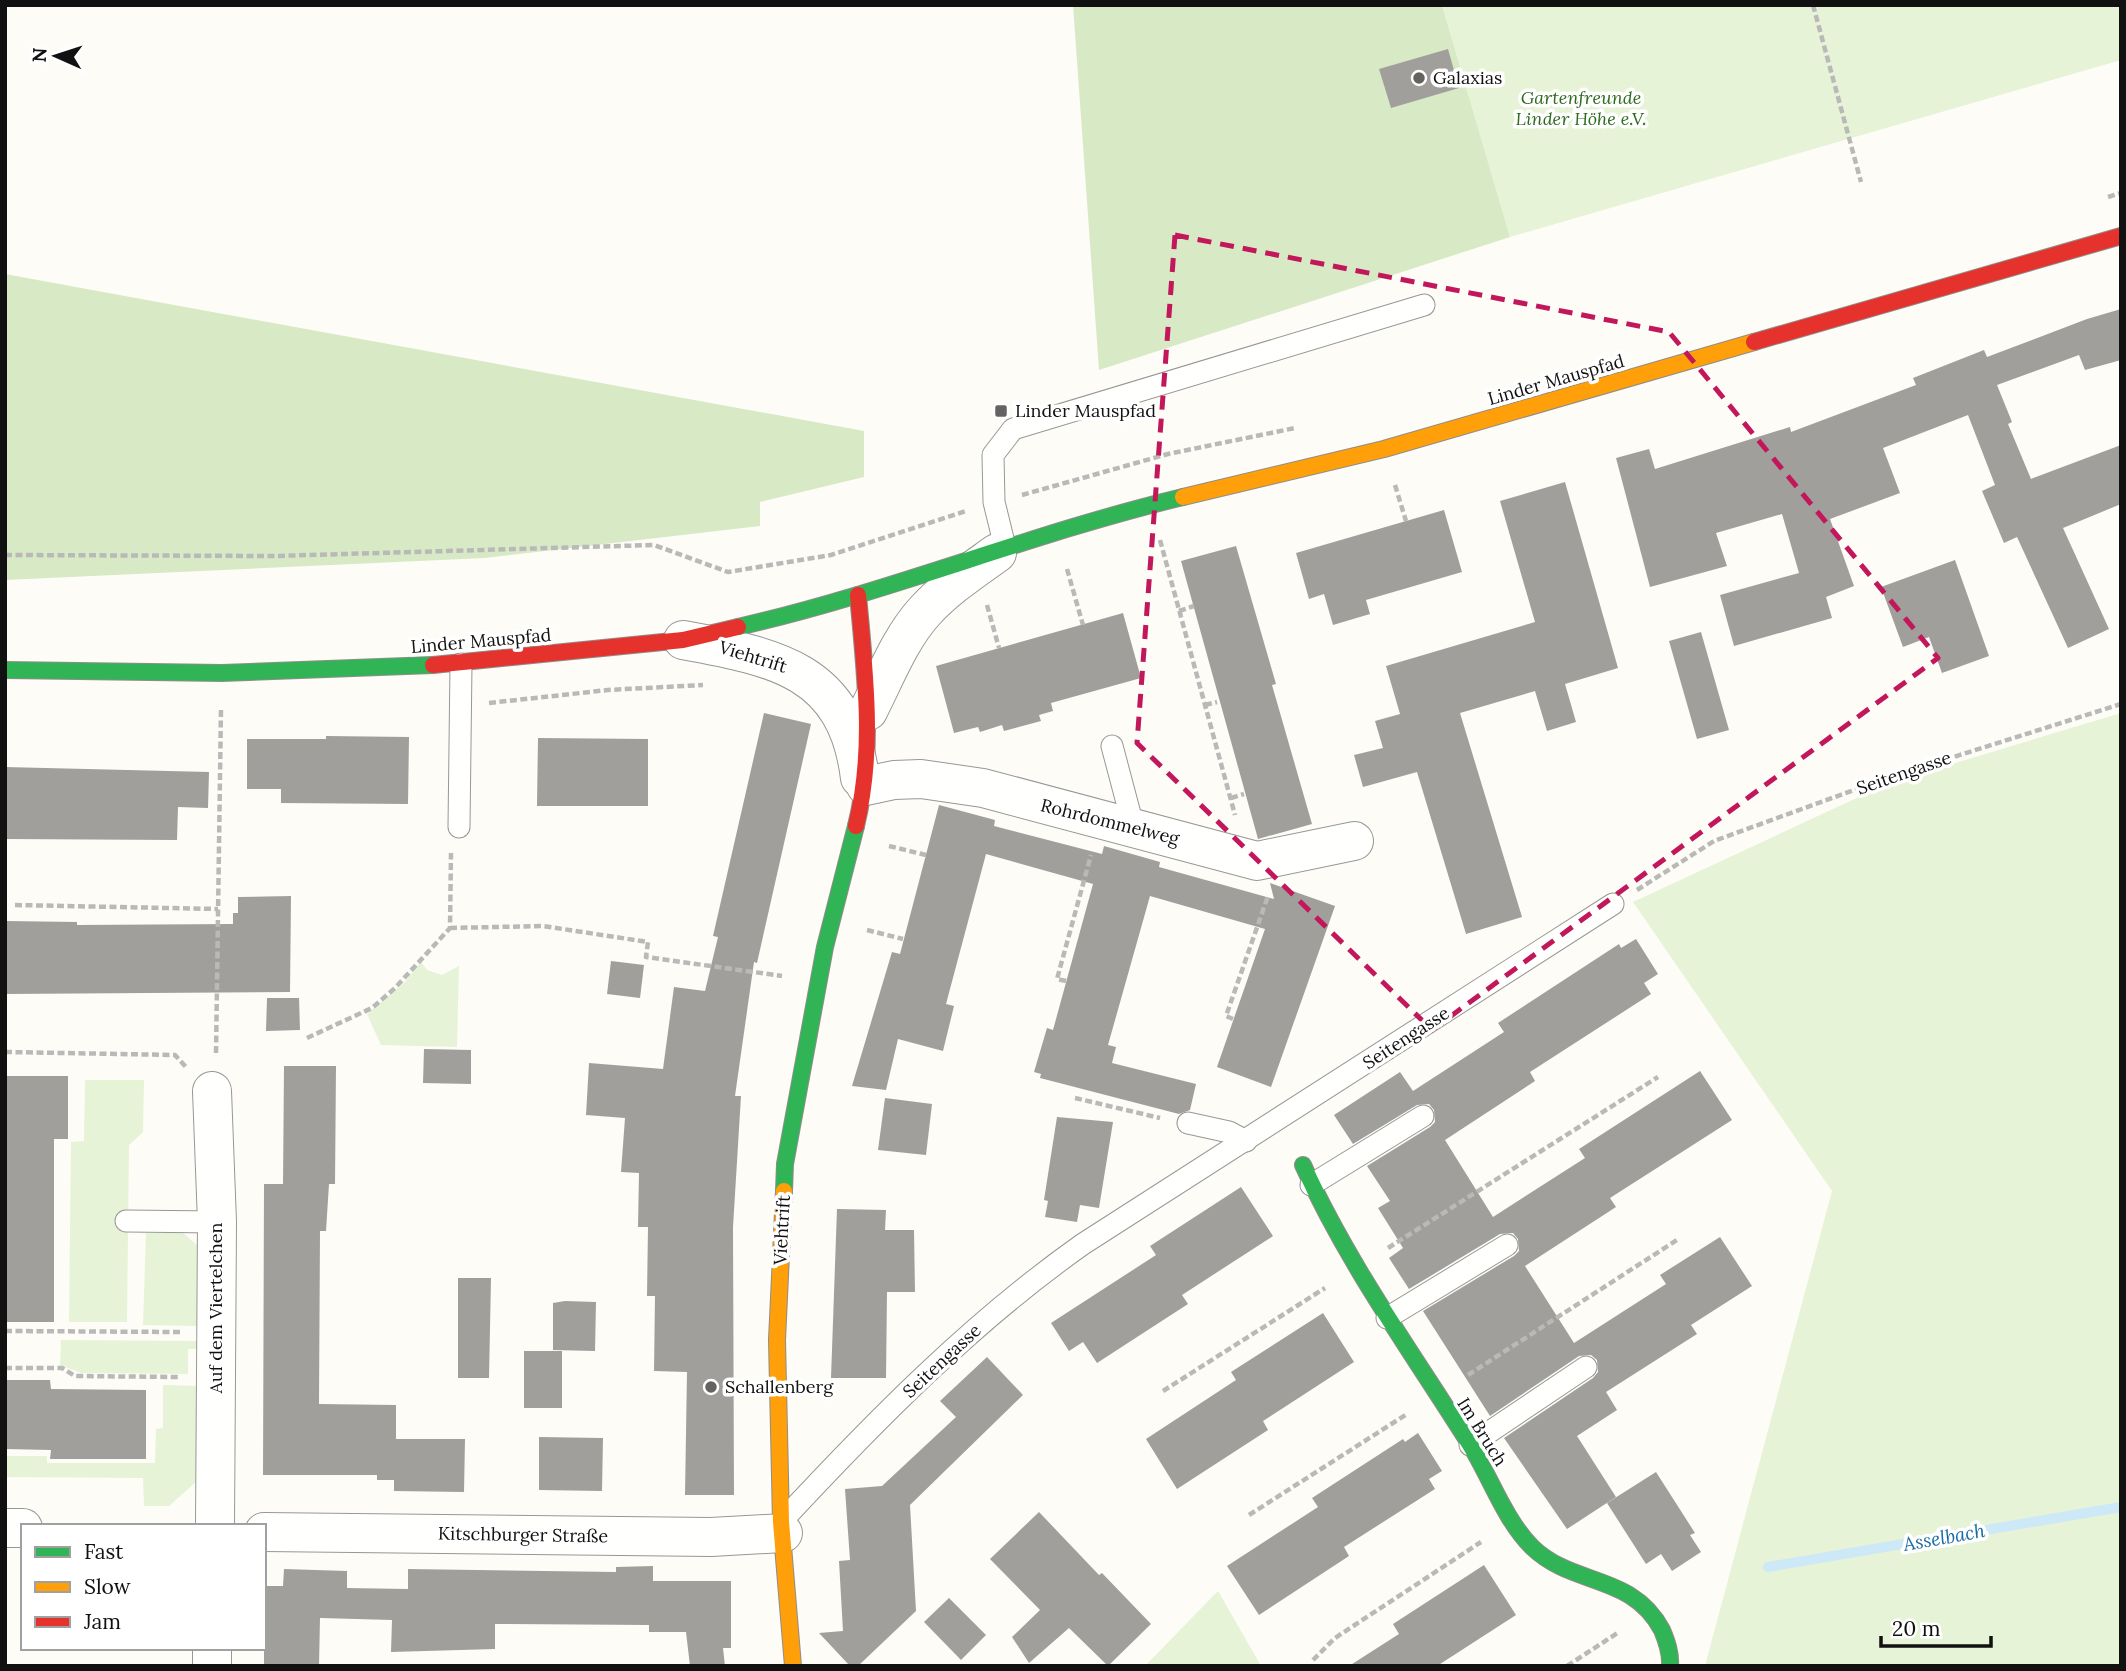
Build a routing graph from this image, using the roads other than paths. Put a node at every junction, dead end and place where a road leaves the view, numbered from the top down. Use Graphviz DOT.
graph roads {
  1 [pos="2121,236"];
  2 [pos="1424,305"];
  3 [pos="1005,547"];
  4 [pos="858,595"];
  5 [pos="683,640"];
  6 [pos="461,664"];
  7 [pos="5,670"];
  8 [pos="868,711"];
  9 [pos="1112,746"];
  10 [pos="864,793"];
  11 [pos="1117,825"];
  12 [pos="459,827"];
  13 [pos="1354,841"];
  14 [pos="1613,904"];
  15 [pos="212,1091"];
  16 [pos="1423,1116"];
  17 [pos="1188,1123"];
  18 [pos="1246,1141"];
  19 [pos="1307,1175"];
  20 [pos="126,1221"];
  21 [pos="216,1222"];
  22 [pos="1507,1245"];
  23 [pos="1387,1318"];
  24 [pos="1586,1367"];
  25 [pos="1470,1445"];
  26 [pos="215,1524"];
  27 [pos="782,1528"];
  28 [pos="266,1532"];
  29 [pos="793,1666"];
  30 [pos="1670,1666"];
  1 -- 3 [label="street, Linder Mauspfad"];
  2 -- 3 [label="lane"];
  3 -- 4 [label="street, Linder Mauspfad"];
  3 -- 8 [label="street, Viehtrift"];
  4 -- 5 [label="street, Linder Mauspfad"];
  4 -- 8 [label="street, Viehtrift"];
  5 -- 6 [label="street, Linder Mauspfad"];
  5 -- 10 [label="street, Viehtrift"];
  6 -- 7 [label="street, Linder Mauspfad"];
  6 -- 12 [label="lane"];
  8 -- 10 [label="street, Viehtrift"];
  9 -- 11 [label="lane"];
  10 -- 11 [label="street, Rohrdommelweg"];
  10 -- 27 [label="street, Viehtrift"];
  11 -- 13 [label="street, Rohrdommelweg"];
  14 -- 18 [label="lane, Seitengasse"];
  15 -- 21 [label="street, Auf dem Viertelchen"];
  16 -- 19 [label="lane"];
  17 -- 18 [label="lane"];
  18 -- 27 [label="lane, Seitengasse"];
  19 -- 23 [label="street, Im Bruch"];
  20 -- 21 [label="lane"];
  21 -- 26 [label="street, Auf dem Viertelchen"];
  22 -- 23 [label="lane"];
  23 -- 25 [label="street, Im Bruch"];
  24 -- 25 [label="lane"];
  25 -- 30 [label="street, Im Bruch"];
  27 -- 28 [label="street, Kitschburger Straße"];
  27 -- 29 [label="street, Viehtrift"];
}
